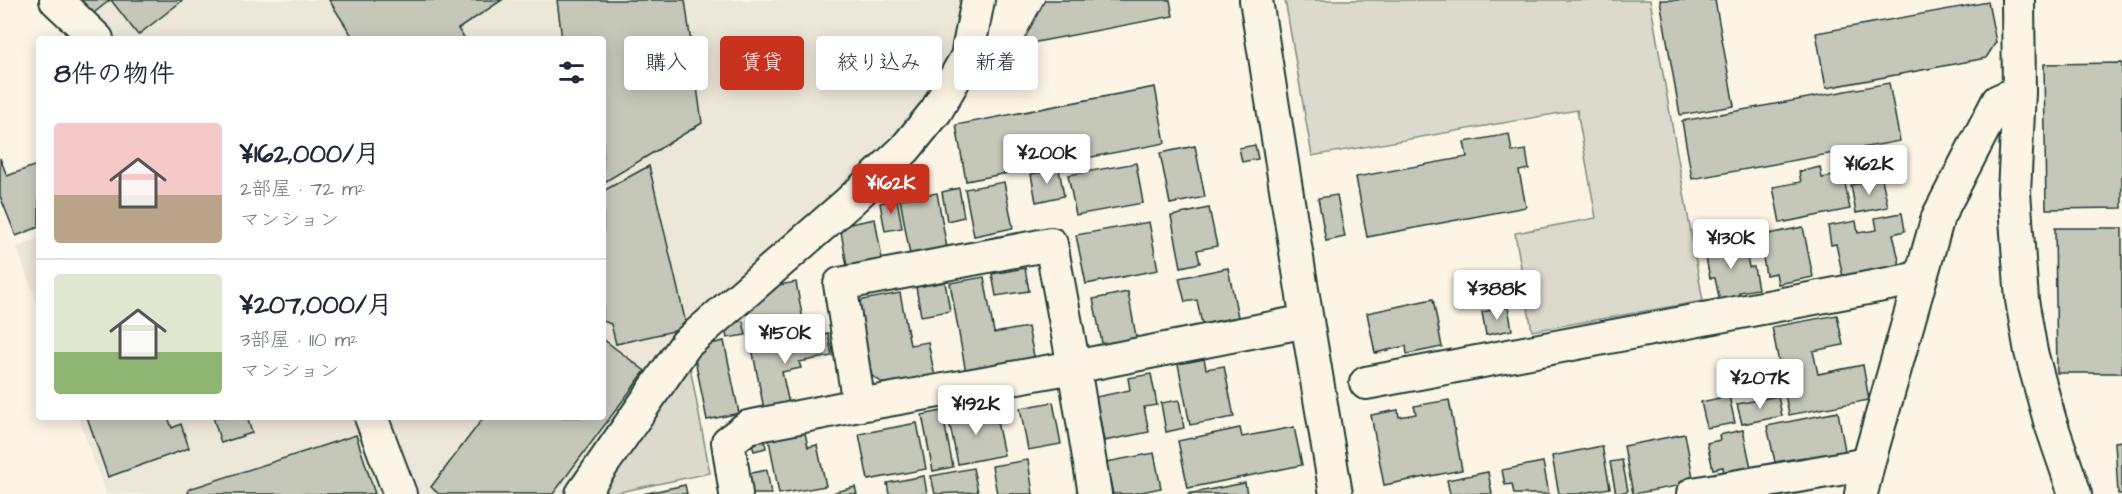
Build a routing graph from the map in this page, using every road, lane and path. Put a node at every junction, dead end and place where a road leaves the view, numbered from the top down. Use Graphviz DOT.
graph roads {
  1 [pos="56,0"];
  2 [pos="978,0"];
  3 [pos="1256,0"];
  4 [pos="2018,0"];
  5 [pos="94,36"];
  6 [pos="2019,92"];
  7 [pos="1920,278"];
  8 [pos="1306,321"];
  9 [pos="1074,367"];
  10 [pos="1366,383"];
  11 [pos="859,405"];
  12 [pos="372,420"];
  13 [pos="1868,464"];
  14 [pos="400,494"];
  15 [pos="582,494"];
  16 [pos="736,494"];
  17 [pos="1095,494"];
  18 [pos="1336,494"];
  19 [pos="1693,494"];
  20 [pos="1861,494"];
  21 [pos="2075,494"];
  1 -- 5 [label="street"];
  2 -- 15 [label="street"];
  3 -- 8 [label="street"];
  4 -- 6 [label="street"];
  6 -- 7 [label="street"];
  6 -- 21 [label="street"];
  7 -- 10 [label="street"];
  7 -- 13 [label="street"];
  8 -- 9 [label="street"];
  8 -- 18 [label="street"];
  9 -- 11 [label="street"];
  9 -- 11 [label="street"];
  9 -- 17 [label="street"];
  11 -- 16 [label="street"];
  12 -- 14 [label="street"];
  13 -- 19 [label="street"];
  13 -- 20 [label="street"];
}
